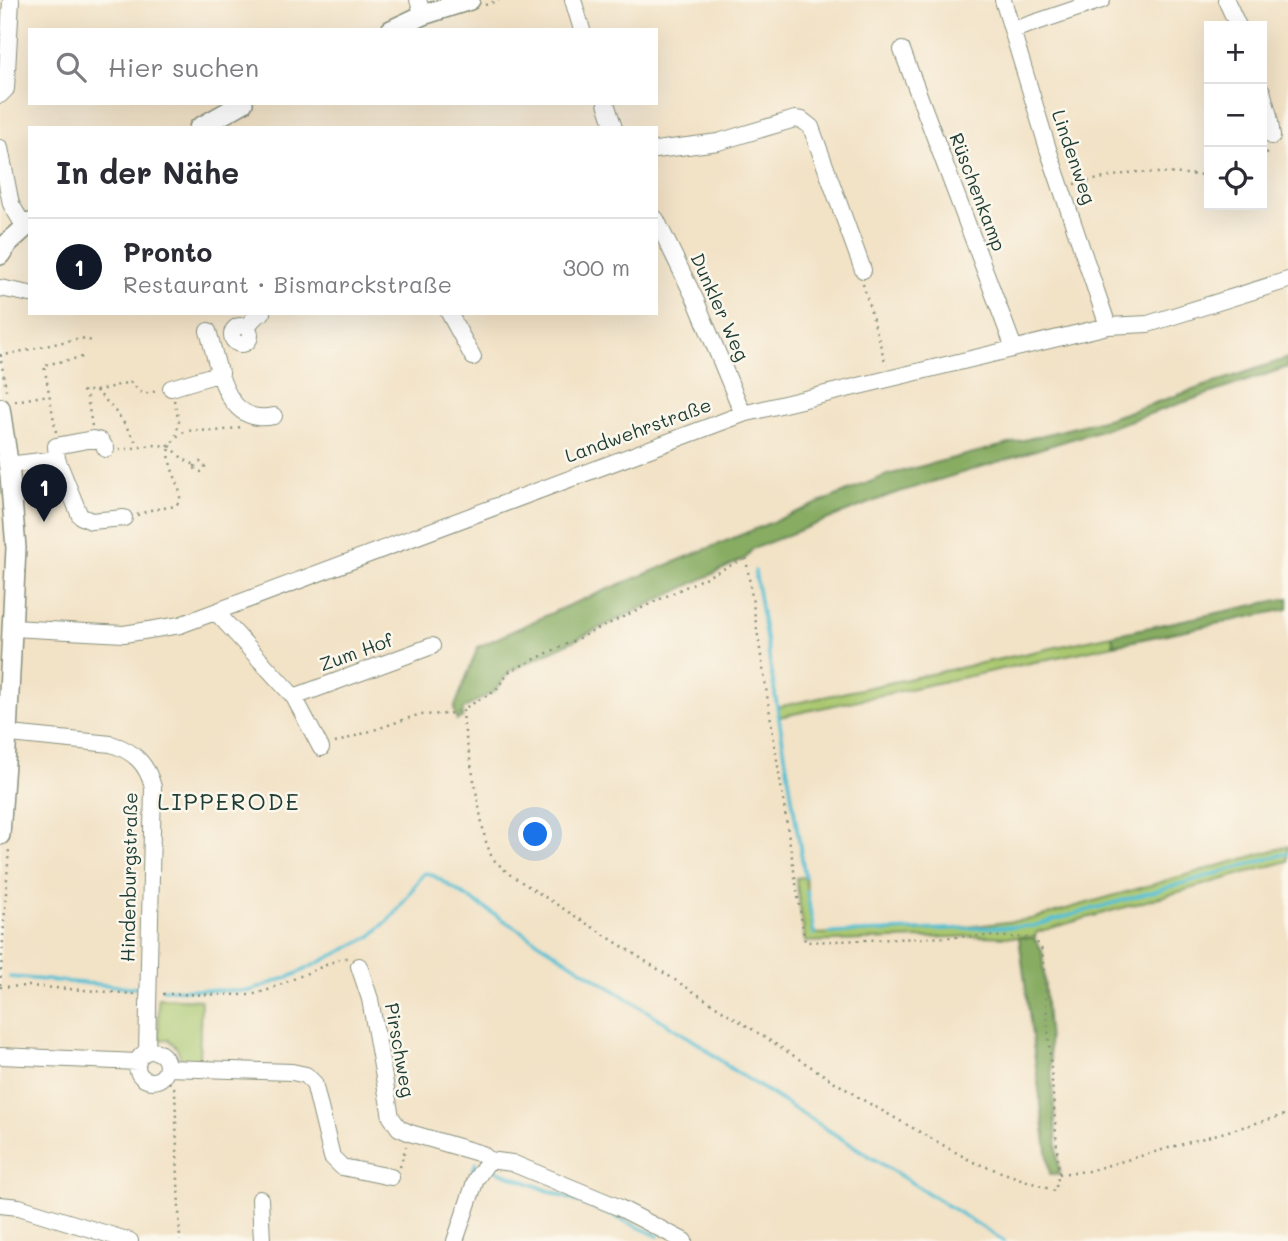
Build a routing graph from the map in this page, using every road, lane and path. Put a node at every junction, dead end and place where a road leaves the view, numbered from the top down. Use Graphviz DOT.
graph roads {
  1 [pos="11,0"];
  2 [pos="470,0"];
  3 [pos="573,0"];
  4 [pos="1003,0"];
  5 [pos="1102,0"];
  6 [pos="1227,0"];
  7 [pos="421,8"];
  8 [pos="1236,21"];
  9 [pos="394,28"];
  10 [pos="581,28"];
  11 [pos="1013,30"];
  12 [pos="902,50"];
  13 [pos="0,95"];
  14 [pos="239,105"];
  15 [pos="607,105"];
  16 [pos="1267,109"];
  17 [pos="203,126"];
  18 [pos="613,126"];
  19 [pos="1272,136"];
  20 [pos="0,148"];
  21 [pos="658,150"];
  22 [pos="1204,175"];
  23 [pos="1062,187"];
  24 [pos="658,223"];
  25 [pos="27,224"];
  26 [pos="0,255"];
  27 [pos="863,270"];
  28 [pos="1288,280"];
  29 [pos="0,288"];
  30 [pos="28,293"];
  31 [pos="257,315"];
  32 [pos="450,315"];
  33 [pos="1108,326"];
  34 [pos="246,327"];
  35 [pos="208,331"];
  36 [pos="92,341"];
  37 [pos="1014,348"];
  38 [pos="0,356"];
  39 [pos="83,357"];
  40 [pos="473,357"];
  41 [pos="221,373"];
  42 [pos="890,379"];
  43 [pos="171,388"];
  44 [pos="96,391"];
  45 [pos="49,395"];
  46 [pos="4,405"];
  47 [pos="743,414"];
  48 [pos="267,418"];
  49 [pos="2,430"];
  50 [pos="175,437"];
  51 [pos="99,444"];
  52 [pos="138,446"];
  53 [pos="170,446"];
  54 [pos="57,453"];
  55 [pos="8,465"];
  56 [pos="195,465"];
  57 [pos="124,518"];
  58 [pos="216,612"];
  59 [pos="12,628"];
  60 [pos="432,646"];
  61 [pos="294,697"];
  62 [pos="463,709"];
  63 [pos="4,734"];
  64 [pos="321,748"];
  65 [pos="0,835"];
  66 [pos="359,966"];
  67 [pos="0,987"];
  68 [pos="148,995"];
  69 [pos="0,1056"];
  70 [pos="143,1057"];
  71 [pos="165,1072"];
  72 [pos="1288,1114"];
  73 [pos="410,1133"];
  74 [pos="489,1160"];
  75 [pos="1059,1174"];
  76 [pos="391,1177"];
  77 [pos="260,1199"];
  78 [pos="0,1205"];
  79 [pos="130,1241"];
  80 [pos="180,1241"];
  81 [pos="262,1241"];
  82 [pos="455,1241"];
  83 [pos="684,1241"];
  1 -- 13 [label="street"];
  2 -- 7 [label="main road"];
  3 -- 10 [label="street"];
  4 -- 11 [label="street, Lindenweg"];
  5 -- 11 [label="street"];
  6 -- 8 [label="street"];
  7 -- 9 [label="main road"];
  11 -- 23 [label="street, Lindenweg"];
  12 -- 37 [label="street, Rüschenkamp"];
  14 -- 17 [label="main road"];
  15 -- 18 [label="street"];
  16 -- 19 [label="street"];
  20 -- 25 [label="street"];
  21 -- 27 [label="street"];
  22 -- 23 [label="path"];
  23 -- 33 [label="street, Lindenweg"];
  24 -- 47 [label="street, Dunkler Weg"];
  25 -- 26 [label="main road"];
  27 -- 42 [label="path"];
  28 -- 33 [label="street, Landwehrstraße"];
  29 -- 30 [label="street"];
  31 -- 34 [label="street"];
  32 -- 40 [label="street"];
  33 -- 37 [label="street, Landwehrstraße"];
  35 -- 41 [label="street"];
  36 -- 38 [label="path"];
  37 -- 42 [label="street, Landwehrstraße"];
  39 -- 45 [label="path"];
  41 -- 43 [label="street"];
  41 -- 48 [label="street"];
  42 -- 47 [label="street, Landwehrstraße"];
  43 -- 44 [label="path"];
  43 -- 50 [label="path"];
  44 -- 51 [label="path"];
  44 -- 52 [label="path"];
  45 -- 46 [label="path"];
  45 -- 54 [label="path"];
  46 -- 49 [label="main road"];
  47 -- 58 [label="street, Landwehrstraße"];
  48 -- 50 [label="path"];
  49 -- 55 [label="main road"];
  50 -- 53 [label="path"];
  51 -- 52 [label="path"];
  51 -- 54 [label="street"];
  52 -- 53 [label="path"];
  53 -- 56 [label="path"];
  53 -- 57 [label="path"];
  54 -- 55 [label="street"];
  54 -- 57 [label="street"];
  55 -- 59 [label="main road"];
  58 -- 59 [label="street, Landwehrstraße"];
  58 -- 61 [label="street"];
  59 -- 63 [label="main road"];
  60 -- 61 [label="street, Zum Hof"];
  61 -- 64 [label="street"];
  62 -- 64 [label="path"];
  62 -- 75 [label="path"];
  62 -- 75 [label="path"];
  63 -- 65 [label="main road"];
  63 -- 68 [label="street, Hindenburgstraße"];
  66 -- 68 [label="path"];
  66 -- 73 [label="street, Pirschweg"];
  67 -- 68 [label="path"];
  68 -- 70 [label="street, Hindenburgstraße"];
  69 -- 70 [label="street"];
  70 -- 71 [label="street"];
  70 -- 71 [label="street"];
  71 -- 76 [label="street"];
  71 -- 80 [label="path"];
  72 -- 75 [label="path"];
  73 -- 74 [label="street"];
  73 -- 76 [label="path"];
  74 -- 82 [label="street"];
  74 -- 83 [label="street"];
  77 -- 81 [label="street"];
  78 -- 79 [label="street"];
}
